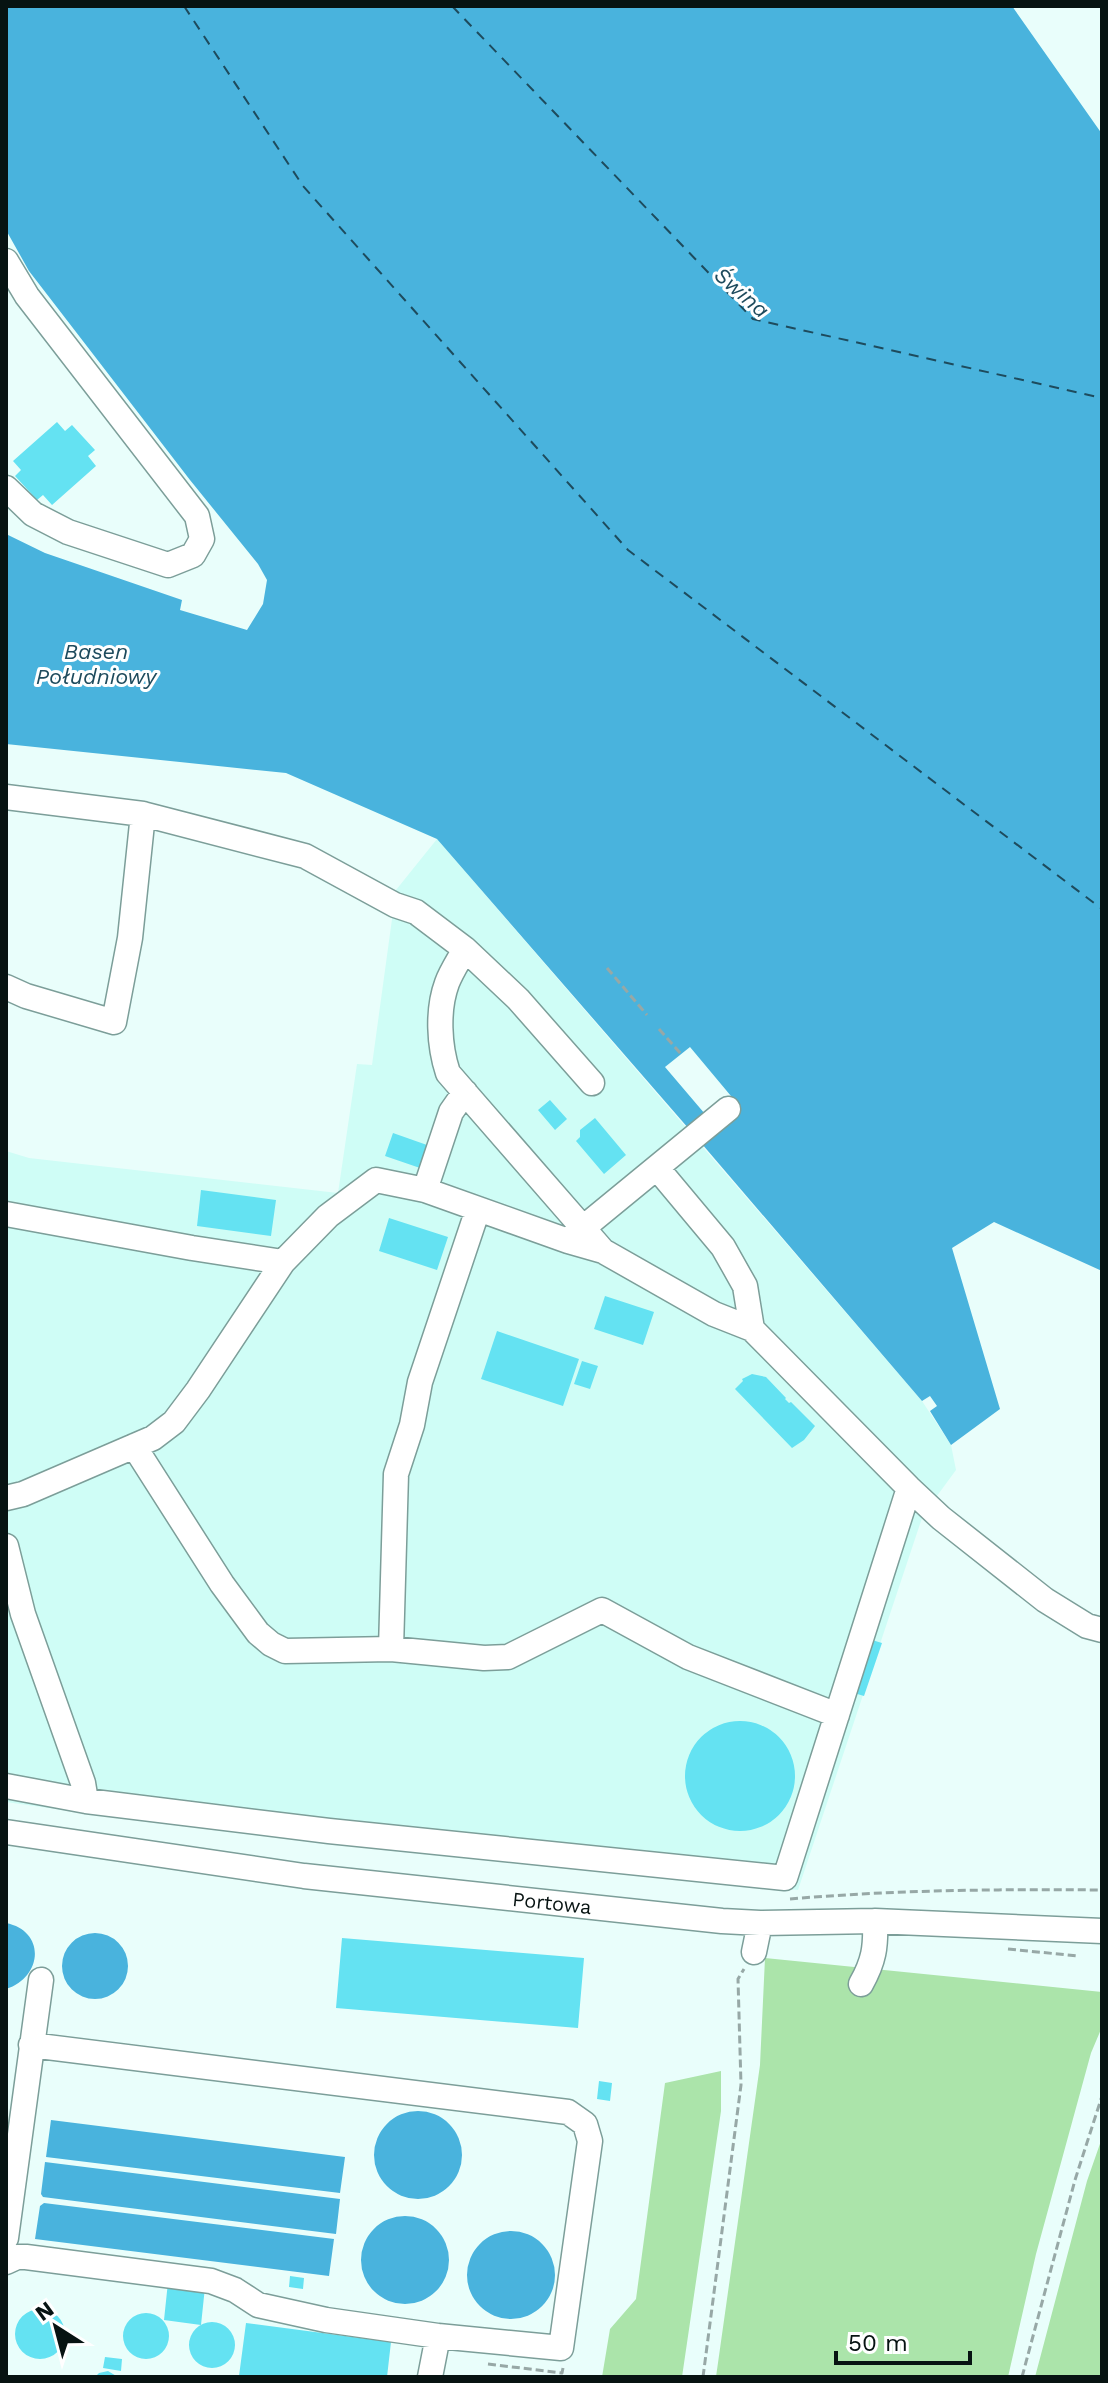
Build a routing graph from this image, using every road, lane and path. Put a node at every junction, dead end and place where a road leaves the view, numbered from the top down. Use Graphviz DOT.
graph roads {
  1 [pos="6,261"];
  2 [pos="6,488"];
  3 [pos="6,797"];
  4 [pos="143,814"];
  5 [pos="465,949"];
  6 [pos="607,968"];
  7 [pos="6,987"];
  8 [pos="647,1015"];
  9 [pos="659,1029"];
  10 [pos="681,1054"];
  11 [pos="592,1083"];
  12 [pos="465,1092"];
  13 [pos="728,1109"];
  14 [pos="657,1168"];
  15 [pos="425,1190"];
  16 [pos="478,1209"];
  17 [pos="6,1214"];
  18 [pos="576,1234"];
  19 [pos="283,1262"];
  20 [pos="752,1329"];
  21 [pos="134,1446"];
  22 [pos="909,1488"];
  23 [pos="6,1498"];
  24 [pos="6,1546"];
  25 [pos="1102,1630"];
  26 [pos="391,1649"];
  27 [pos="837,1715"];
  28 [pos="6,1786"];
  29 [pos="86,1801"];
  30 [pos="6,1832"];
  31 [pos="844,1894"];
  32 [pos="845,1901"];
  33 [pos="875,1921"];
  34 [pos="760,1923"];
  35 [pos="1102,1931"];
  36 [pos="754,1952"];
  37 [pos="41,1980"];
  38 [pos="861,1984"];
  39 [pos="31,2045"];
  40 [pos="1102,2096"];
  41 [pos="7,2250"];
  42 [pos="438,2336"];
  43 [pos="430,2377"];
  44 [pos="703,2377"];
  45 [pos="1022,2377"];
  1 -- 2 [label="street"];
  3 -- 4 [label="street"];
  4 -- 5 [label="street"];
  4 -- 7 [label="street"];
  5 -- 11 [label="street"];
  5 -- 12 [label="street"];
  6 -- 8 [label="path"];
  9 -- 10 [label="path"];
  12 -- 15 [label="street"];
  12 -- 18 [label="street"];
  13 -- 14 [label="street"];
  14 -- 18 [label="street"];
  14 -- 20 [label="street"];
  15 -- 16 [label="street"];
  15 -- 19 [label="street"];
  16 -- 18 [label="street"];
  16 -- 26 [label="street"];
  17 -- 19 [label="street"];
  18 -- 20 [label="street"];
  19 -- 21 [label="street"];
  20 -- 22 [label="street"];
  21 -- 23 [label="street"];
  21 -- 26 [label="street"];
  22 -- 25 [label="street"];
  22 -- 27 [label="street"];
  24 -- 29 [label="street"];
  26 -- 27 [label="street"];
  27 -- 29 [label="street"];
  28 -- 29 [label="street"];
  30 -- 34 [label="street, Portowa"];
  31 -- 32 [label="path"];
  33 -- 34 [label="street, Portowa"];
  33 -- 35 [label="street, Portowa"];
  33 -- 38 [label="street"];
  34 -- 36 [label="street"];
  36 -- 44 [label="path"];
  37 -- 39 [label="street"];
  39 -- 41 [label="street"];
  39 -- 42 [label="street"];
  40 -- 45 [label="path"];
  41 -- 42 [label="street"];
  42 -- 43 [label="street"];
}
